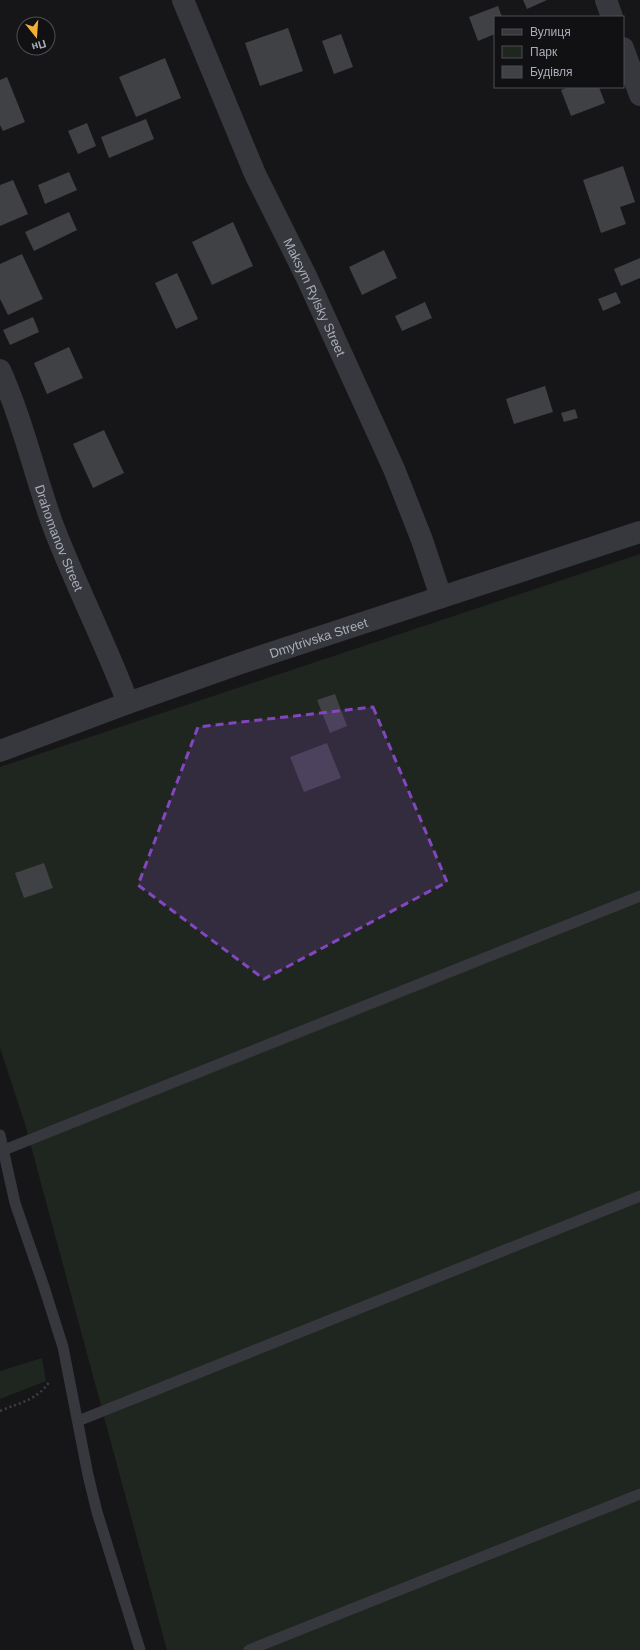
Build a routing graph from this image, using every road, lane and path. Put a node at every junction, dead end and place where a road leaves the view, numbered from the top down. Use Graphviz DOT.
graph roads {
  1 [pos="183,0"];
  2 [pos="606,0"];
  3 [pos="612,16"];
  4 [pos="624,51"];
  5 [pos="640,95"];
  6 [pos="0,370"];
  7 [pos="640,532"];
  8 [pos="441,597"];
  9 [pos="128,703"];
  10 [pos="0,751"];
  11 [pos="640,896"];
  12 [pos="0,1135"];
  13 [pos="4,1150"];
  14 [pos="640,1196"];
  15 [pos="68,1367"];
  16 [pos="0,1411"];
  17 [pos="78,1420"];
  18 [pos="640,1494"];
  19 [pos="140,1650"];
  20 [pos="249,1650"];
  1 -- 8 [label="street, Maksym Rylsky Street"];
  2 -- 3 [label="street"];
  4 -- 5 [label="street"];
  6 -- 9 [label="street, Drahomanov Street"];
  7 -- 8 [label="street, Dmytrivska Street"];
  8 -- 9 [label="street, Dmytrivska Street"];
  9 -- 10 [label="street, Dmytrivska Street"];
  11 -- 13 [label="lane"];
  12 -- 13 [label="lane"];
  13 -- 15 [label="lane"];
  14 -- 17 [label="lane"];
  15 -- 16 [label="path"];
  15 -- 17 [label="lane"];
  17 -- 19 [label="lane"];
  18 -- 20 [label="lane"];
}
